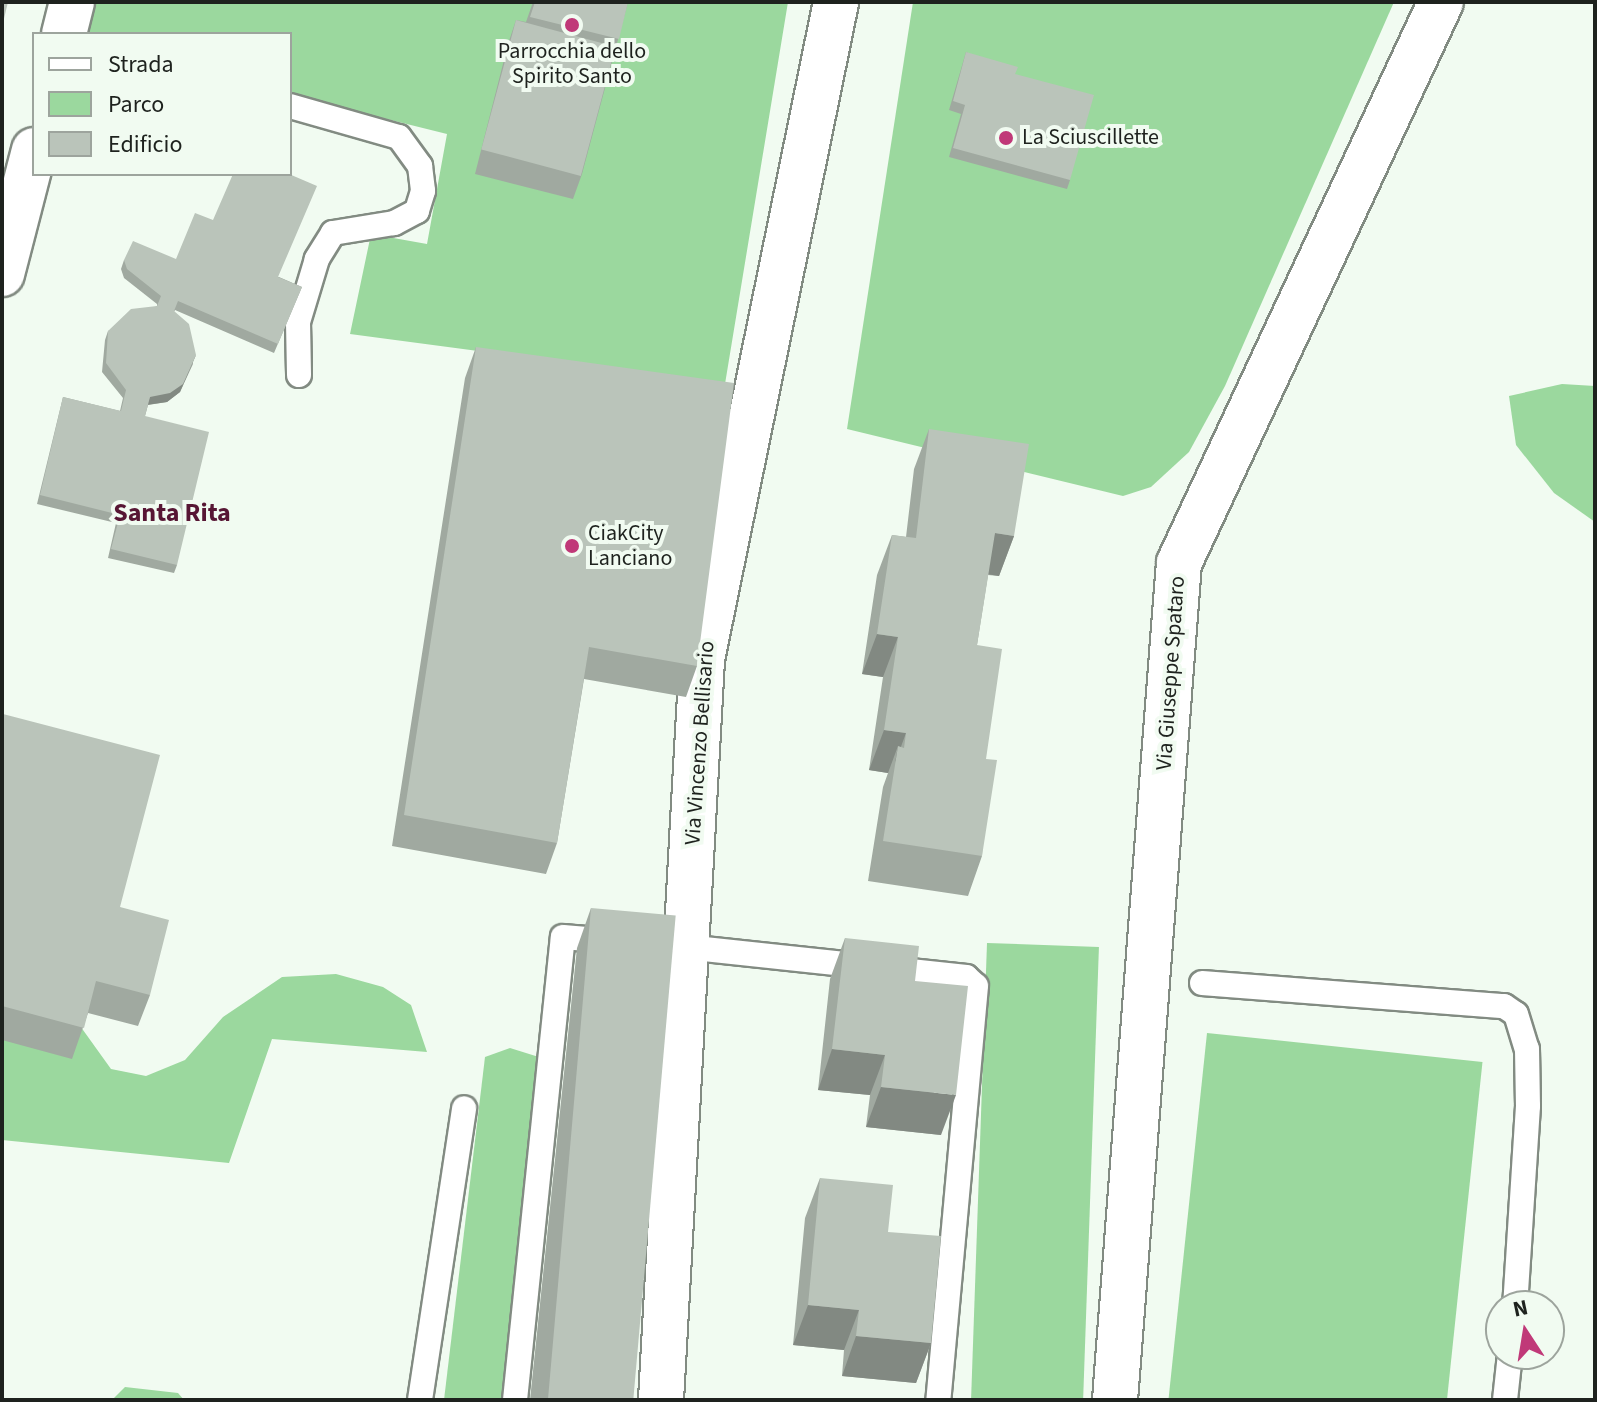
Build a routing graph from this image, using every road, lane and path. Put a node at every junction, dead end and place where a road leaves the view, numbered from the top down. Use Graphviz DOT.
graph roads {
  1 [pos="72,2"];
  2 [pos="836,2"];
  3 [pos="1441,2"];
  4 [pos="64,32"];
  5 [pos="292,107"];
  6 [pos="32,158"];
  7 [pos="2,274"];
  8 [pos="299,375"];
  9 [pos="662,945"];
  10 [pos="1202,983"];
  11 [pos="464,1108"];
  12 [pos="1516,1290"];
  13 [pos="1508,1370"];
  14 [pos="420,1400"];
  15 [pos="515,1400"];
  16 [pos="661,1400"];
  17 [pos="938,1400"];
  18 [pos="1115,1400"];
  19 [pos="1505,1400"];
  1 -- 4 [label="street"];
  2 -- 9 [label="street, Via Vincenzo Bellisario"];
  3 -- 18 [label="street, Via Giuseppe Spataro"];
  5 -- 8 [label="lane"];
  6 -- 7 [label="street"];
  9 -- 15 [label="lane"];
  9 -- 16 [label="street, Via Vincenzo Bellisario"];
  9 -- 17 [label="lane"];
  10 -- 12 [label="lane"];
  11 -- 14 [label="lane"];
  13 -- 19 [label="lane"];
}
